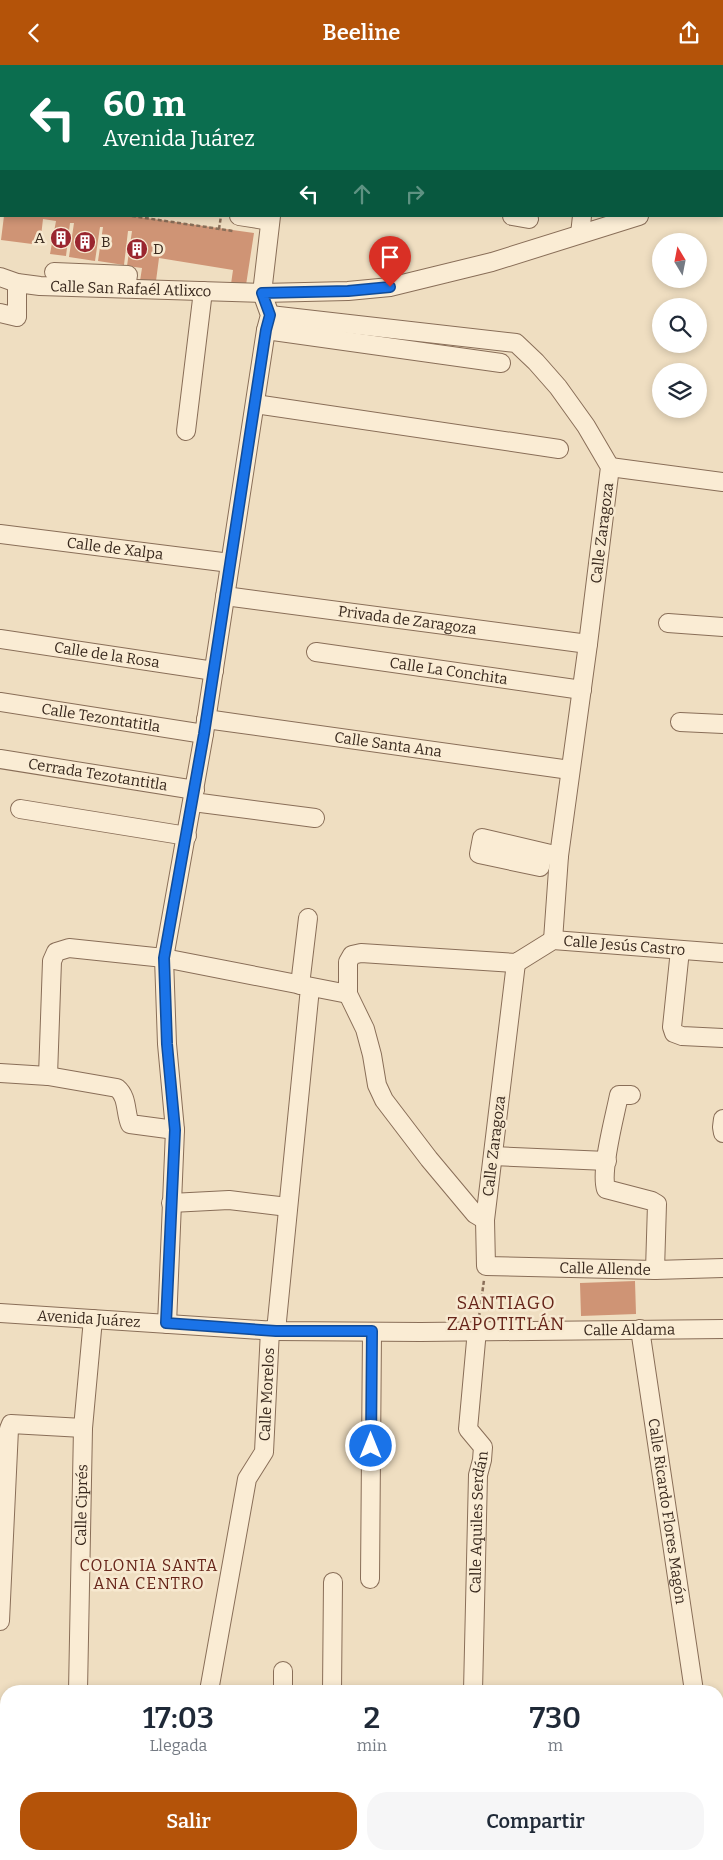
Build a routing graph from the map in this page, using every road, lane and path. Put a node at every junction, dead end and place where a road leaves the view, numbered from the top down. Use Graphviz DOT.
graph roads {
  1 [pos="139,217"];
  2 [pos="221,217"];
  3 [pos="582,217"];
  4 [pos="636,217"];
  5 [pos="271,219"];
  6 [pos="238,224"];
  7 [pos="220,229"];
  8 [pos="580,234"];
  9 [pos="54,272"];
  10 [pos="0,277"];
  11 [pos="17,283"];
  12 [pos="126,288"];
  13 [pos="203,291"];
  14 [pos="262,293"];
  15 [pos="0,313"];
  16 [pos="268,323"];
  17 [pos="501,363"];
  18 [pos="255,405"];
  19 [pos="186,431"];
  20 [pos="559,449"];
  21 [pos="610,467"];
  22 [pos="723,482"];
  23 [pos="0,533"];
  24 [pos="230,563"];
  25 [pos="225,596"];
  26 [pos="668,623"];
  27 [pos="723,627"];
  28 [pos="0,639"];
  29 [pos="588,644"];
  30 [pos="316,651"];
  31 [pos="214,671"];
  32 [pos="582,690"];
  33 [pos="0,702"];
  34 [pos="680,722"];
  35 [pos="723,725"];
  36 [pos="205,727"];
  37 [pos="0,759"];
  38 [pos="570,771"];
  39 [pos="194,796"];
  40 [pos="20,809"];
  41 [pos="315,818"];
  42 [pos="187,836"];
  43 [pos="308,918"];
  44 [pos="553,940"];
  45 [pos="680,949"];
  46 [pos="723,953"];
  47 [pos="164,958"];
  48 [pos="516,963"];
  49 [pos="305,986"];
  50 [pos="348,994"];
  51 [pos="723,1038"];
  52 [pos="0,1073"];
  53 [pos="48,1076"];
  54 [pos="631,1095"];
  55 [pos="723,1119"];
  56 [pos="175,1130"];
  57 [pos="723,1133"];
  58 [pos="493,1156"];
  59 [pos="607,1161"];
  60 [pos="171,1203"];
  61 [pos="288,1207"];
  62 [pos="484,1220"];
  63 [pos="486,1266"];
  64 [pos="723,1268"];
  65 [pos="656,1270"];
  66 [pos="0,1313"];
  67 [pos="93,1319"];
  68 [pos="166,1323"];
  69 [pos="640,1329"];
  70 [pos="723,1329"];
  71 [pos="273,1330"];
  72 [pos="476,1330"];
  73 [pos="372,1331"];
  74 [pos="83,1428"];
  75 [pos="370,1579"];
  76 [pos="333,1582"];
  77 [pos="0,1621"];
  78 [pos="283,1671"];
  79 [pos="78,1685"];
  80 [pos="210,1685"];
  81 [pos="283,1685"];
  82 [pos="332,1685"];
  83 [pos="473,1685"];
  84 [pos="693,1685"];
  1 -- 7 [label="path"];
  2 -- 7 [label="path"];
  3 -- 8 [label="street"];
  4 -- 8 [label="street, Calle San Rafaél Atlixco"];
  5 -- 6 [label="street"];
  5 -- 14 [label="street"];
  6 -- 7 [label="path"];
  8 -- 14 [label="street, Calle San Rafaél Atlixco"];
  9 -- 12 [label="street"];
  10 -- 11 [label="street, Calle San Rafaél Atlixco"];
  11 -- 12 [label="street, Calle San Rafaél Atlixco"];
  11 -- 15 [label="street"];
  12 -- 13 [label="street, Calle San Rafaél Atlixco"];
  13 -- 14 [label="street, Calle San Rafaél Atlixco"];
  13 -- 19 [label="street"];
  14 -- 16 [label="street"];
  16 -- 17 [label="street"];
  16 -- 18 [label="street"];
  16 -- 21 [label="street, Calle Zaragoza"];
  18 -- 20 [label="street"];
  18 -- 24 [label="street"];
  21 -- 22 [label="street"];
  21 -- 29 [label="street, Calle Zaragoza"];
  23 -- 24 [label="street, Calle de Xalpa"];
  24 -- 25 [label="street"];
  25 -- 29 [label="street, Privada de Zaragoza"];
  25 -- 31 [label="street"];
  26 -- 27 [label="street"];
  28 -- 31 [label="street, Calle de la Rosa"];
  29 -- 32 [label="street, Calle Zaragoza"];
  30 -- 32 [label="street, Calle La Conchita"];
  31 -- 36 [label="street"];
  32 -- 38 [label="street, Calle Zaragoza"];
  33 -- 36 [label="street, Calle Tezontatitla"];
  34 -- 35 [label="street"];
  36 -- 38 [label="street, Calle Santa Ana"];
  36 -- 39 [label="street"];
  37 -- 39 [label="street, Cerrada Tezotantitla"];
  38 -- 44 [label="street, Calle Zaragoza"];
  39 -- 41 [label="street, Cerrada Tezotantitla"];
  39 -- 42 [label="street"];
  40 -- 42 [label="street"];
  42 -- 47 [label="street"];
  43 -- 49 [label="street, Calle Morelos"];
  44 -- 45 [label="street, Calle Jesús Castro"];
  44 -- 48 [label="street, Calle Jesús Castro"];
  45 -- 46 [label="street, Calle Jesús Castro"];
  45 -- 51 [label="street"];
  47 -- 49 [label="street"];
  47 -- 53 [label="street"];
  47 -- 56 [label="street"];
  48 -- 50 [label="street"];
  48 -- 58 [label="street, Calle Zaragoza"];
  49 -- 50 [label="street"];
  49 -- 61 [label="street, Calle Morelos"];
  50 -- 62 [label="street"];
  52 -- 53 [label="street"];
  53 -- 56 [label="street"];
  54 -- 59 [label="street"];
  55 -- 57 [label="street"];
  56 -- 60 [label="street"];
  58 -- 59 [label="street"];
  58 -- 62 [label="street, Calle Zaragoza"];
  59 -- 65 [label="street"];
  60 -- 61 [label="street"];
  60 -- 68 [label="street"];
  61 -- 71 [label="street, Calle Morelos"];
  62 -- 63 [label="street, Calle Zaragoza"];
  63 -- 65 [label="street, Calle Allende"];
  63 -- 72 [label="path"];
  64 -- 65 [label="street, Calle Allende"];
  66 -- 67 [label="street, Avenida Juárez"];
  67 -- 68 [label="street, Avenida Juárez"];
  67 -- 74 [label="street, Calle Ciprés"];
  68 -- 71 [label="street, Avenida Juárez"];
  69 -- 70 [label="street, Calle Aldama"];
  69 -- 72 [label="street, Calle Aldama"];
  69 -- 84 [label="street, Calle Ricardo Flores Magón"];
  71 -- 73 [label="street, Avenida Juárez"];
  71 -- 80 [label="street, Calle Morelos"];
  72 -- 73 [label="street, Avenida Juárez"];
  72 -- 83 [label="street, Calle Aquiles Serdán"];
  73 -- 75 [label="street"];
  74 -- 77 [label="street"];
  74 -- 79 [label="street, Calle Ciprés"];
  76 -- 82 [label="street"];
  78 -- 81 [label="street"];
}
